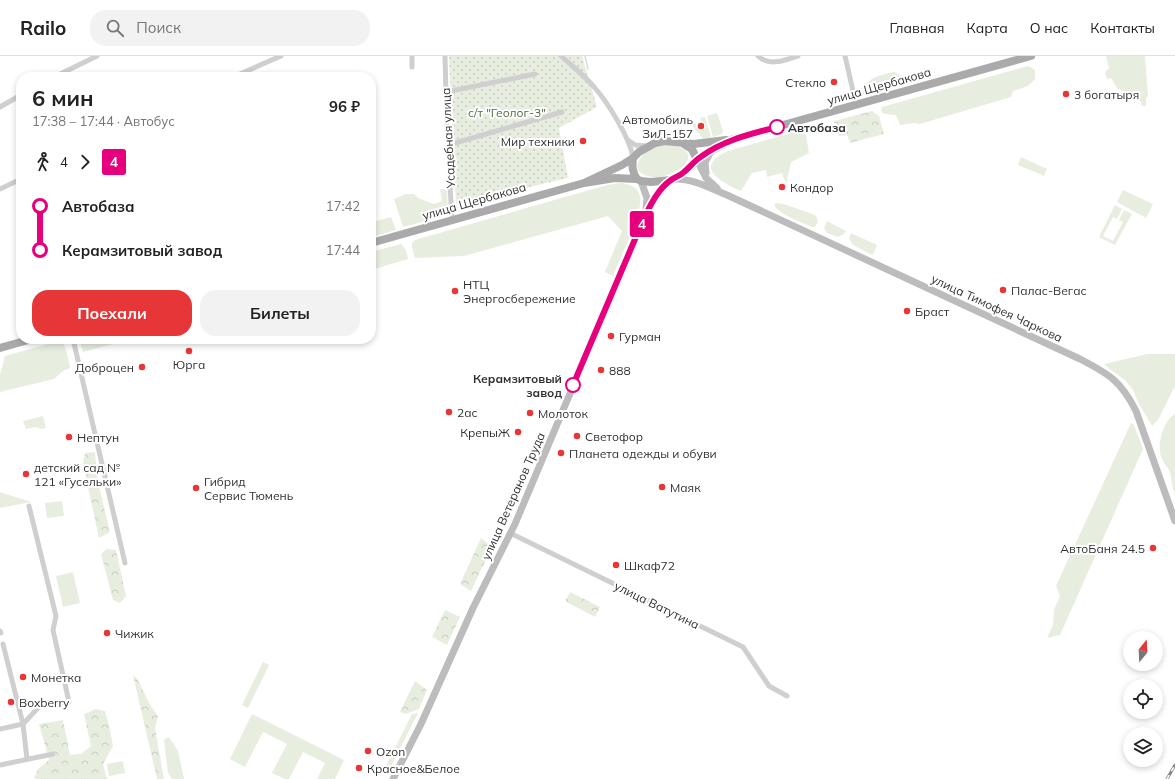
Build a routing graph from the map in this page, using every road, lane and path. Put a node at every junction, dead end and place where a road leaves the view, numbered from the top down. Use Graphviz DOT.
graph roads {
  1 [pos="97,56"];
  2 [pos="281,56"];
  3 [pos="412,56"];
  4 [pos="445,56"];
  5 [pos="561,56"];
  6 [pos="758,56"];
  7 [pos="798,56"];
  8 [pos="844,56"];
  9 [pos="1031,56"];
  10 [pos="412,68"];
  11 [pos="64,72"];
  12 [pos="244,72"];
  13 [pos="535,74"];
  14 [pos="446,92"];
  15 [pos="16,98"];
  16 [pos="856,104"];
  17 [pos="0,107"];
  18 [pos="562,112"];
  19 [pos="627,139"];
  20 [pos="733,139"];
  21 [pos="681,143"];
  22 [pos="448,145"];
  23 [pos="647,146"];
  24 [pos="712,150"];
  25 [pos="633,158"];
  26 [pos="697,160"];
  27 [pos="706,178"];
  28 [pos="672,179"];
  29 [pos="639,180"];
  30 [pos="16,181"];
  31 [pos="584,182"];
  32 [pos="0,189"];
  33 [pos="727,195"];
  34 [pos="644,218"];
  35 [pos="452,220"];
  36 [pos="376,242"];
  37 [pos="16,344"];
  38 [pos="74,344"];
  39 [pos="0,348"];
  40 [pos="29,506"];
  41 [pos="1175,521"];
  42 [pos="510,534"];
  43 [pos="125,563"];
  44 [pos="3,644"];
  45 [pos="788,696"];
  46 [pos="24,724"];
  47 [pos="0,729"];
  48 [pos="53,754"];
  49 [pos="27,759"];
  50 [pos="0,765"];
  51 [pos="393,779"];
  1 -- 11 [label="street"];
  2 -- 12 [label="street"];
  3 -- 10 [label="street"];
  4 -- 14 [label="street, Усадебная улица"];
  5 -- 19 [label="street"];
  6 -- 7 [label="street"];
  8 -- 16 [label="street"];
  9 -- 16 [label="main road, улица Щербакова"];
  13 -- 14 [label="street"];
  14 -- 22 [label="street, Усадебная улица"];
  15 -- 17 [label="street"];
  16 -- 20 [label="main road, улица Щербакова"];
  18 -- 22 [label="street"];
  19 -- 23 [label="street"];
  19 -- 25 [label="street"];
  20 -- 21 [label="main road"];
  20 -- 24 [label="main road"];
  21 -- 23 [label="main road"];
  21 -- 26 [label="main road"];
  22 -- 35 [label="street, Усадебная улица"];
  23 -- 25 [label="main road"];
  24 -- 26 [label="main road"];
  24 -- 27 [label="main road"];
  25 -- 29 [label="main road"];
  25 -- 31 [label="main road"];
  26 -- 27 [label="main road"];
  26 -- 28 [label="main road"];
  27 -- 33 [label="main road"];
  28 -- 29 [label="main road"];
  28 -- 33 [label="main road"];
  28 -- 34 [label="main road"];
  29 -- 31 [label="main road"];
  29 -- 34 [label="main road"];
  30 -- 32 [label="street"];
  31 -- 35 [label="main road, улица Щербакова"];
  33 -- 41 [label="main road, улица Тимофея Чаркова"];
  34 -- 42 [label="main road, улица Ветеранов Труда"];
  35 -- 36 [label="main road, улица Щербакова"];
  37 -- 39 [label="main road"];
  38 -- 43 [label="street"];
  40 -- 46 [label="street"];
  42 -- 45 [label="street, улица Ватутина"];
  42 -- 51 [label="main road, улица Ветеранов Труда"];
  44 -- 46 [label="street"];
  46 -- 47 [label="street"];
  46 -- 49 [label="street"];
  48 -- 49 [label="street"];
  49 -- 50 [label="street"];
}
